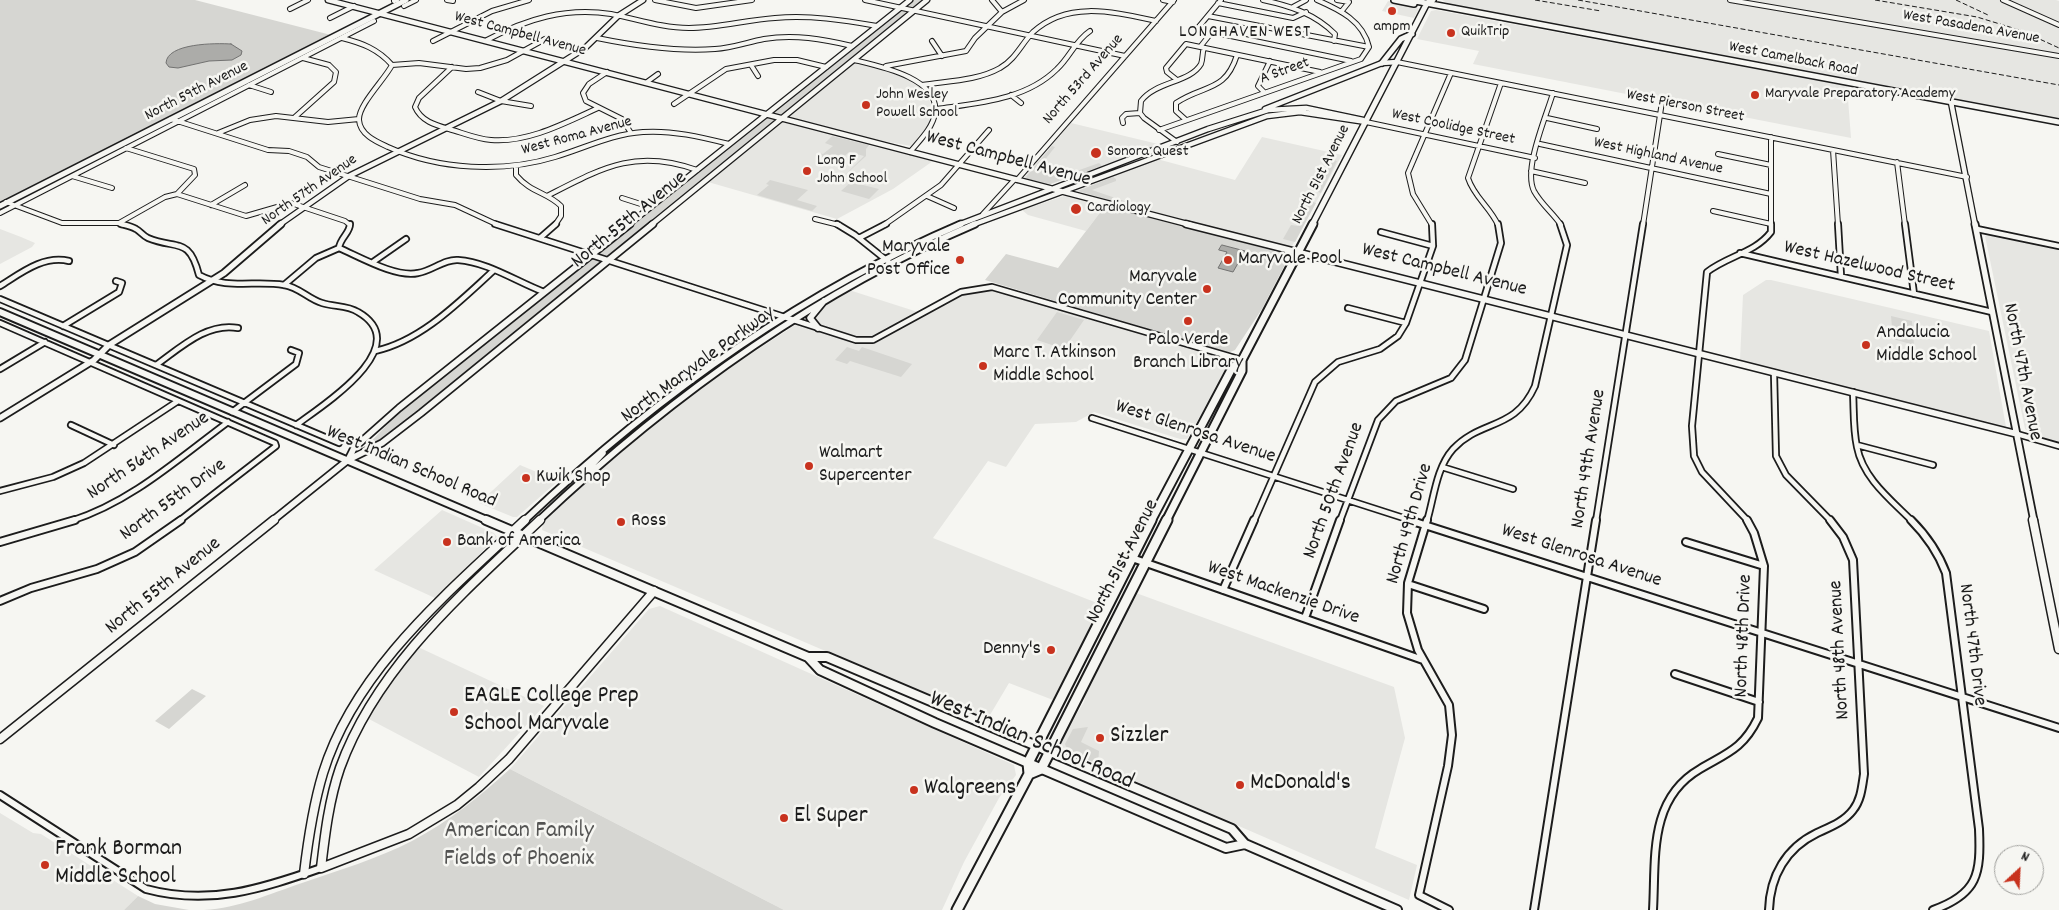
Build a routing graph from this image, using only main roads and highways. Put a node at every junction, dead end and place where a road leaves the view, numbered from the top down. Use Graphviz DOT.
graph roads {
  1 [pos="406,0"];
  2 [pos="1394,0"];
  3 [pos="1410,0"];
  4 [pos="1433,0"];
  5 [pos="1426,3"];
  6 [pos="1412,34"];
  7 [pos="1382,63"];
  8 [pos="2059,122"];
  9 [pos="0,206"];
  10 [pos="0,312"];
  11 [pos="1242,360"];
  12 [pos="808,657"];
  13 [pos="1036,746"];
  14 [pos="1049,752"];
  15 [pos="1028,763"];
  16 [pos="1041,769"];
  17 [pos="1029,774"];
  18 [pos="1245,844"];
  19 [pos="957,910"];
  20 [pos="1397,910"];
  1 -- 9 [label="main road, North 59th Avenue"];
  2 -- 5 [label="main road, West Camelback Road"];
  3 -- 5 [label="main road, West Camelback Road"];
  4 -- 5 [label="main road"];
  5 -- 6 [label="main road, North 51st Avenue"];
  5 -- 8 [label="main road, West Camelback Road"];
  6 -- 7 [label="main road"];
  6 -- 11 [label="main road, North 51st Avenue"];
  10 -- 12 [label="main road, West Indian School Road"];
  11 -- 13 [label="main road, North 51st Avenue"];
  11 -- 14 [label="main road, North 51st Avenue"];
  12 -- 13 [label="main road, West Indian School Road"];
  12 -- 15 [label="main road, West Indian School Road"];
  13 -- 14 [label="main road, West Indian School Road"];
  13 -- 15 [label="main road, North 51st Avenue"];
  14 -- 16 [label="main road, North 51st Avenue"];
  14 -- 18 [label="main road, West Indian School Road"];
  15 -- 16 [label="main road, West Indian School Road"];
  15 -- 17 [label="main road"];
  16 -- 17 [label="main road"];
  16 -- 18 [label="main road, West Indian School Road"];
  17 -- 19 [label="main road"];
  18 -- 20 [label="main road, West Indian School Road"];
}
